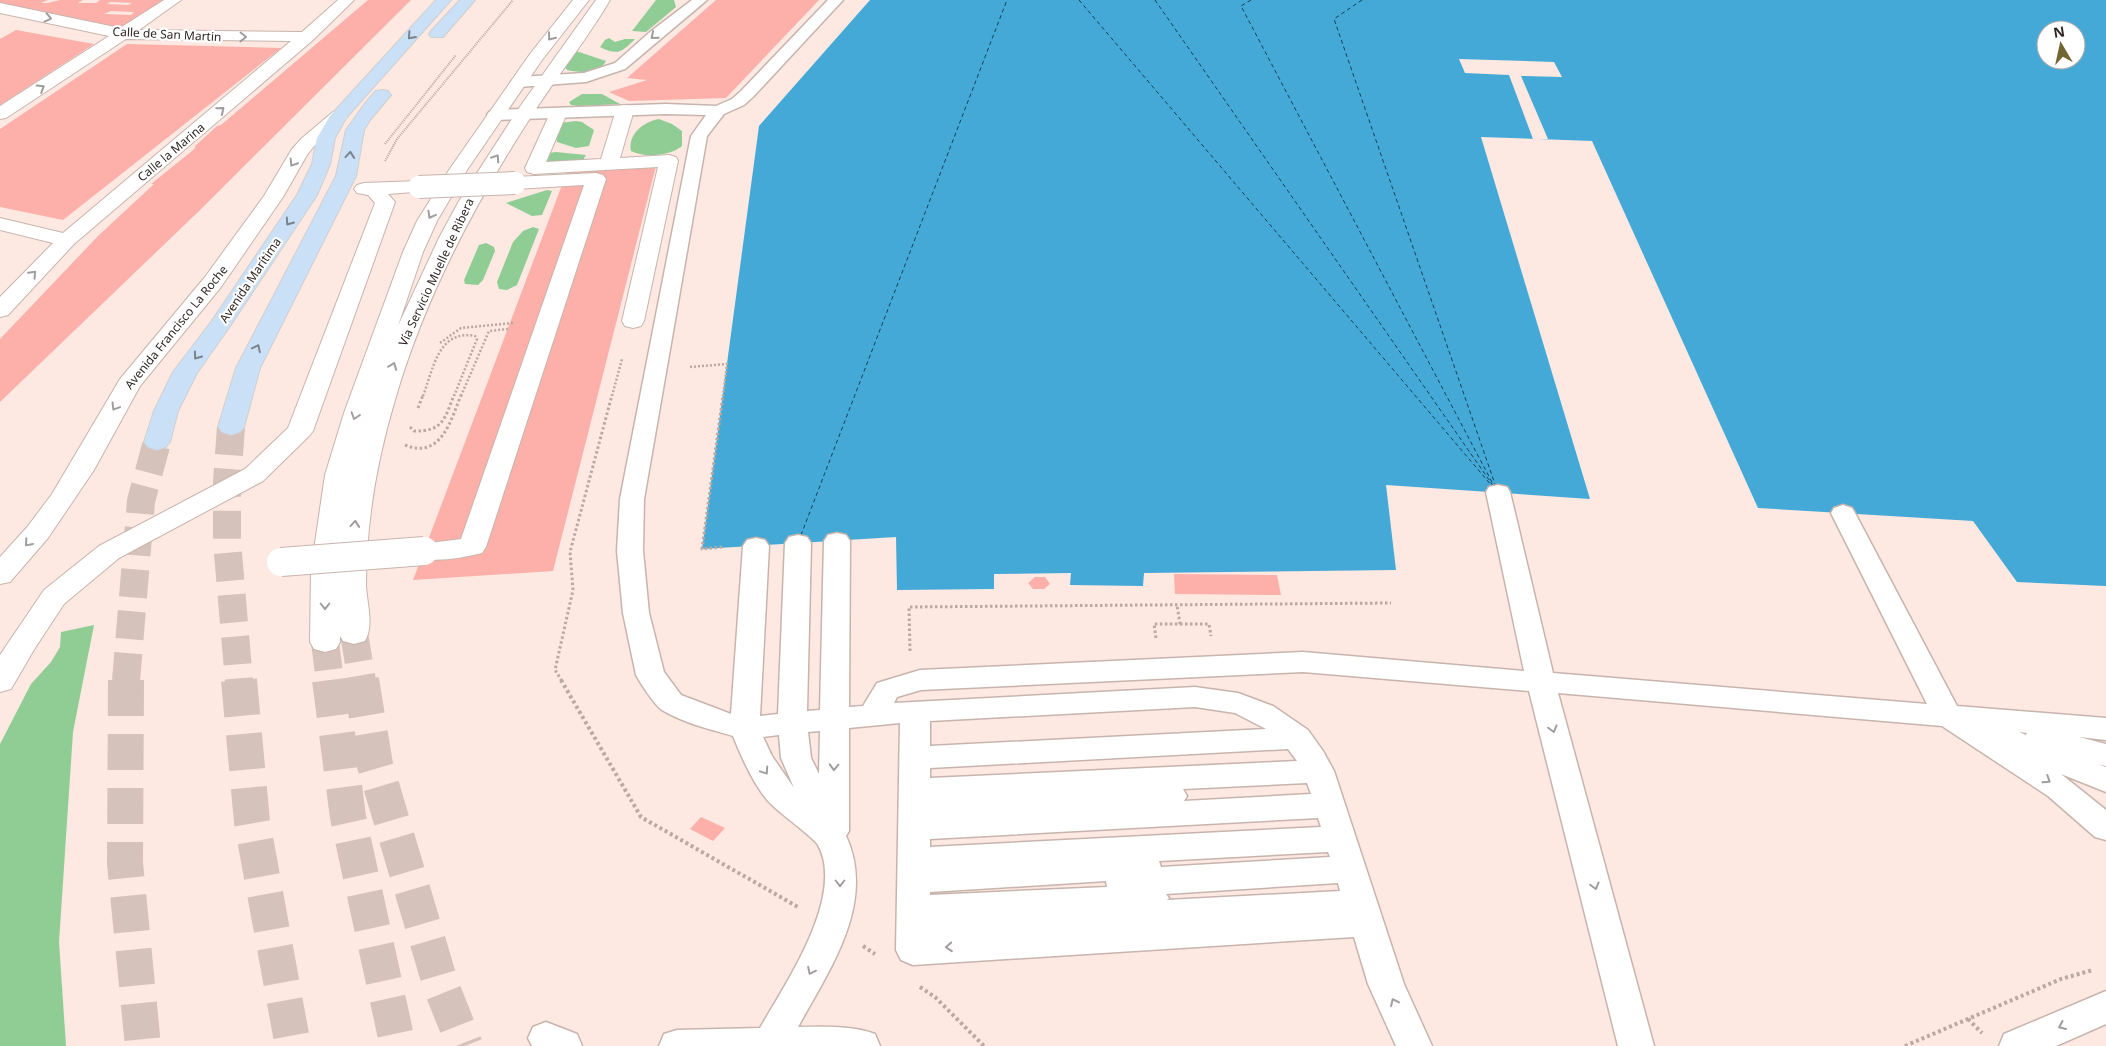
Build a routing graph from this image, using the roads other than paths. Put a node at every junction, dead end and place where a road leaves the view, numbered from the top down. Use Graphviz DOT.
graph roads {
  1 [pos="174,0"];
  2 [pos="347,0"];
  3 [pos="444,0"];
  4 [pos="468,0"];
  5 [pos="582,0"];
  6 [pos="603,0"];
  7 [pos="700,0"];
  8 [pos="836,0"];
  9 [pos="0,8"];
  10 [pos="24,13"];
  11 [pos="7,25"];
  12 [pos="124,34"];
  13 [pos="307,37"];
  14 [pos="429,43"];
  15 [pos="546,81"];
  16 [pos="519,82"];
  17 [pos="390,86"];
  18 [pos="625,110"];
  19 [pos="718,111"];
  20 [pos="558,113"];
  21 [pos="0,114"];
  22 [pos="524,114"];
  23 [pos="495,115"];
  24 [pos="339,116"];
  25 [pos="561,147"];
  26 [pos="610,159"];
  27 [pos="0,224"];
  28 [pos="66,240"];
  29 [pos="0,310"];
  30 [pos="633,321"];
  31 [pos="231,427"];
  32 [pos="157,442"];
  33 [pos="1498,492"];
  34 [pos="1844,513"];
  35 [pos="837,541"];
  36 [pos="798,543"];
  37 [pos="756,546"];
  38 [pos="281,562"];
  39 [pos="0,576"];
  40 [pos="353,621"];
  41 [pos="325,642"];
  42 [pos="0,681"];
  43 [pos="1541,682"];
  44 [pos="872,715"];
  45 [pos="1948,715"];
  46 [pos="2106,715"];
  47 [pos="836,718"];
  48 [pos="792,723"];
  49 [pos="745,728"];
  50 [pos="2106,729"];
  51 [pos="2106,742"];
  52 [pos="2106,755"];
  53 [pos="2106,768"];
  54 [pos="2106,780"];
  55 [pos="1326,814"];
  56 [pos="914,818"];
  57 [pos="2106,828"];
  58 [pos="832,839"];
  59 [pos="2106,1007"];
  60 [pos="677,1046"];
  61 [pos="769,1046"];
  62 [pos="862,1046"];
  63 [pos="1414,1046"];
  64 [pos="1636,1046"];
  65 [pos="2017,1046"];
  1 -- 12 [label="street"];
  2 -- 13 [label="street, Calle la Marina"];
  3 -- 24 [label="main road, Avenida Francisco La Roche, one-way"];
  4 -- 14 [label="main road"];
  5 -- 16 [label="street, Vía Servicio Muelle de Ribera, one-way"];
  6 -- 15 [label="street, Vía Servicio Muelle de Ribera"];
  7 -- 15 [label="lane, one-way"];
  8 -- 19 [label="lane"];
  9 -- 10 [label="street, Calle de San Martin"];
  10 -- 11 [label="street"];
  10 -- 12 [label="street, Calle de San Martin, one-way"];
  12 -- 13 [label="street, Calle de San Martin, one-way"];
  21 -- 12 [label="street, one-way"];
  28 -- 13 [label="street, Calle la Marina, one-way"];
  15 -- 16 [label="lane"];
  15 -- 22 [label="street, Vía Servicio Muelle de Ribera"];
  16 -- 23 [label="street, Vía Servicio Muelle de Ribera"];
  31 -- 17 [label="main road, one-way"];
  18 -- 19 [label="lane"];
  18 -- 20 [label="lane"];
  18 -- 26 [label="street"];
  19 -- 49 [label="lane"];
  20 -- 22 [label="lane"];
  20 -- 25 [label="street"];
  22 -- 23 [label="lane"];
  40 -- 22 [label="street, Vía Servicio Muelle de Ribera, one-way"];
  23 -- 41 [label="street, Vía Servicio Muelle de Ribera, one-way"];
  24 -- 32 [label="main road, Avenida Marítima, one-way"];
  24 -- 39 [label="street, Avenida Francisco La Roche, one-way"];
  25 -- 26 [label="street"];
  25 -- 26 [label="street"];
  26 -- 30 [label="street"];
  27 -- 28 [label="street"];
  29 -- 28 [label="street, Calle la Marina, one-way"];
  33 -- 43 [label="lane"];
  34 -- 45 [label="lane"];
  35 -- 47 [label="lane"];
  36 -- 48 [label="lane"];
  37 -- 49 [label="lane"];
  38 -- 42 [label="street, bridge"];
  43 -- 44 [label="lane"];
  43 -- 45 [label="lane"];
  43 -- 64 [label="lane, one-way"];
  44 -- 47 [label="lane"];
  44 -- 56 [label="lane"];
  45 -- 46 [label="lane"];
  45 -- 50 [label="lane"];
  45 -- 51 [label="lane"];
  45 -- 52 [label="lane"];
  45 -- 53 [label="lane"];
  45 -- 54 [label="lane"];
  45 -- 57 [label="lane, one-way"];
  47 -- 48 [label="lane"];
  47 -- 58 [label="lane, one-way"];
  48 -- 49 [label="lane"];
  48 -- 58 [label="lane"];
  49 -- 58 [label="lane, one-way"];
  55 -- 56 [label="lane"];
  55 -- 56 [label="lane"];
  55 -- 56 [label="lane"];
  55 -- 56 [label="lane"];
  55 -- 56 [label="lane, one-way"];
  63 -- 55 [label="lane, one-way"];
  58 -- 61 [label="lane, one-way"];
  59 -- 65 [label="lane, one-way"];
  60 -- 61 [label="lane"];
  61 -- 62 [label="lane"];
}
